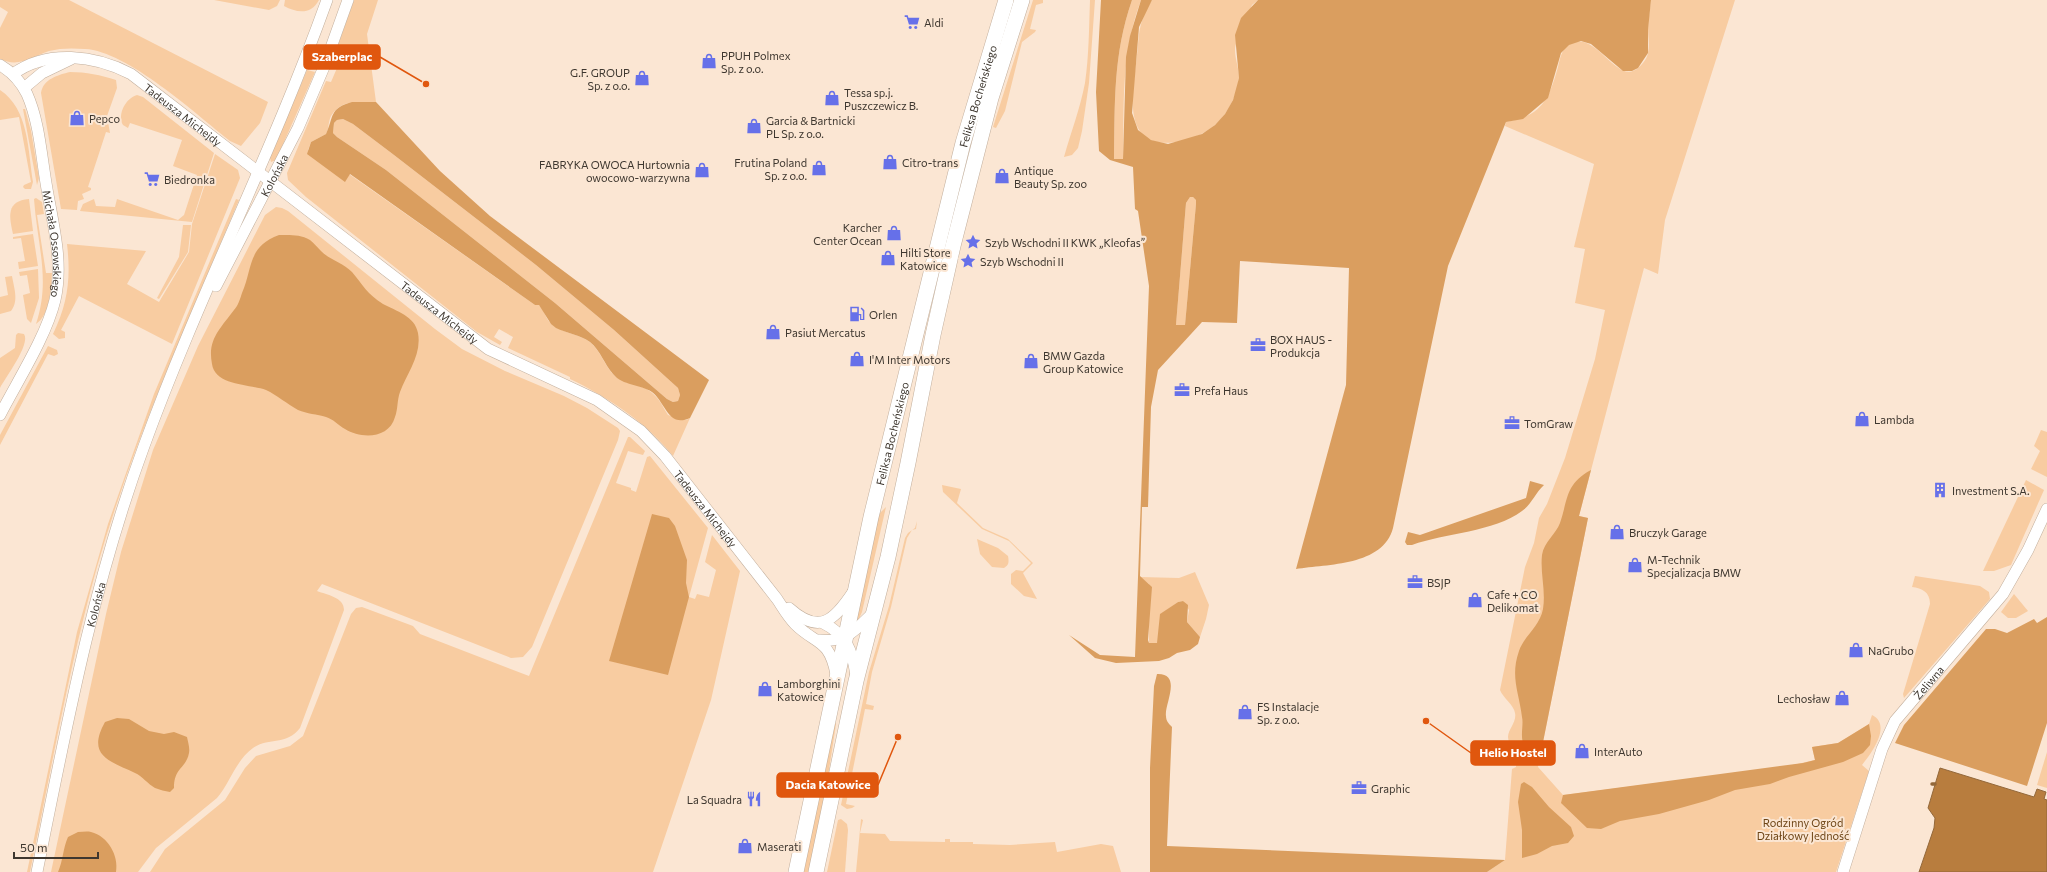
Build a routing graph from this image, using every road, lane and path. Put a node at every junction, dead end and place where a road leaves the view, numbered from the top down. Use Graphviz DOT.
graph roads {
  1 [pos="328,0"];
  2 [pos="348,0"];
  3 [pos="1006,0"];
  4 [pos="1022,0"];
  5 [pos="73,58"];
  6 [pos="0,65"];
  7 [pos="13,74"];
  8 [pos="24,88"];
  9 [pos="258,172"];
  10 [pos="271,182"];
  11 [pos="185,345"];
  12 [pos="0,415"];
  13 [pos="2047,509"];
  14 [pos="855,588"];
  15 [pos="777,599"];
  16 [pos="874,611"];
  17 [pos="824,623"];
  18 [pos="844,638"];
  19 [pos="819,640"];
  20 [pos="836,675"];
  21 [pos="856,678"];
  22 [pos="36,872"];
  23 [pos="796,872"];
  24 [pos="816,872"];
  25 [pos="1843,872"];
  1 -- 9 [label="street, Kolońska"];
  2 -- 10 [label="street, Kolońska"];
  3 -- 14 [label="main road, Feliksa Bocheńskiego"];
  4 -- 16 [label="main road, Feliksa Bocheńskiego"];
  5 -- 7 [label="street, Tadeusza Michejdy"];
  5 -- 8 [label="street"];
  5 -- 9 [label="street, Tadeusza Michejdy"];
  6 -- 7 [label="street, Michała Ossowskiego"];
  7 -- 8 [label="street, Michała Ossowskiego"];
  8 -- 12 [label="street, Michała Ossowskiego"];
  9 -- 10 [label="street, Tadeusza Michejdy"];
  9 -- 11 [label="street, Kolońska"];
  10 -- 11 [label="street, Kolońska"];
  10 -- 15 [label="street, Tadeusza Michejdy"];
  11 -- 22 [label="street, Kolońska"];
  13 -- 25 [label="street, Żeliwna"];
  14 -- 17 [label="street"];
  14 -- 18 [label="main road, Feliksa Bocheńskiego"];
  15 -- 17 [label="street, Tadeusza Michejdy"];
  15 -- 19 [label="street, Tadeusza Michejdy"];
  16 -- 18 [label="street"];
  16 -- 21 [label="main road, Feliksa Bocheńskiego"];
  17 -- 18 [label="street, Tadeusza Michejdy"];
  18 -- 19 [label="street"];
  18 -- 20 [label="main road, Feliksa Bocheńskiego"];
  18 -- 21 [label="street, Tadeusza Michejdy"];
  19 -- 20 [label="street, Tadeusza Michejdy"];
  20 -- 23 [label="main road, Feliksa Bocheńskiego"];
  21 -- 24 [label="main road, Feliksa Bocheńskiego"];
}
